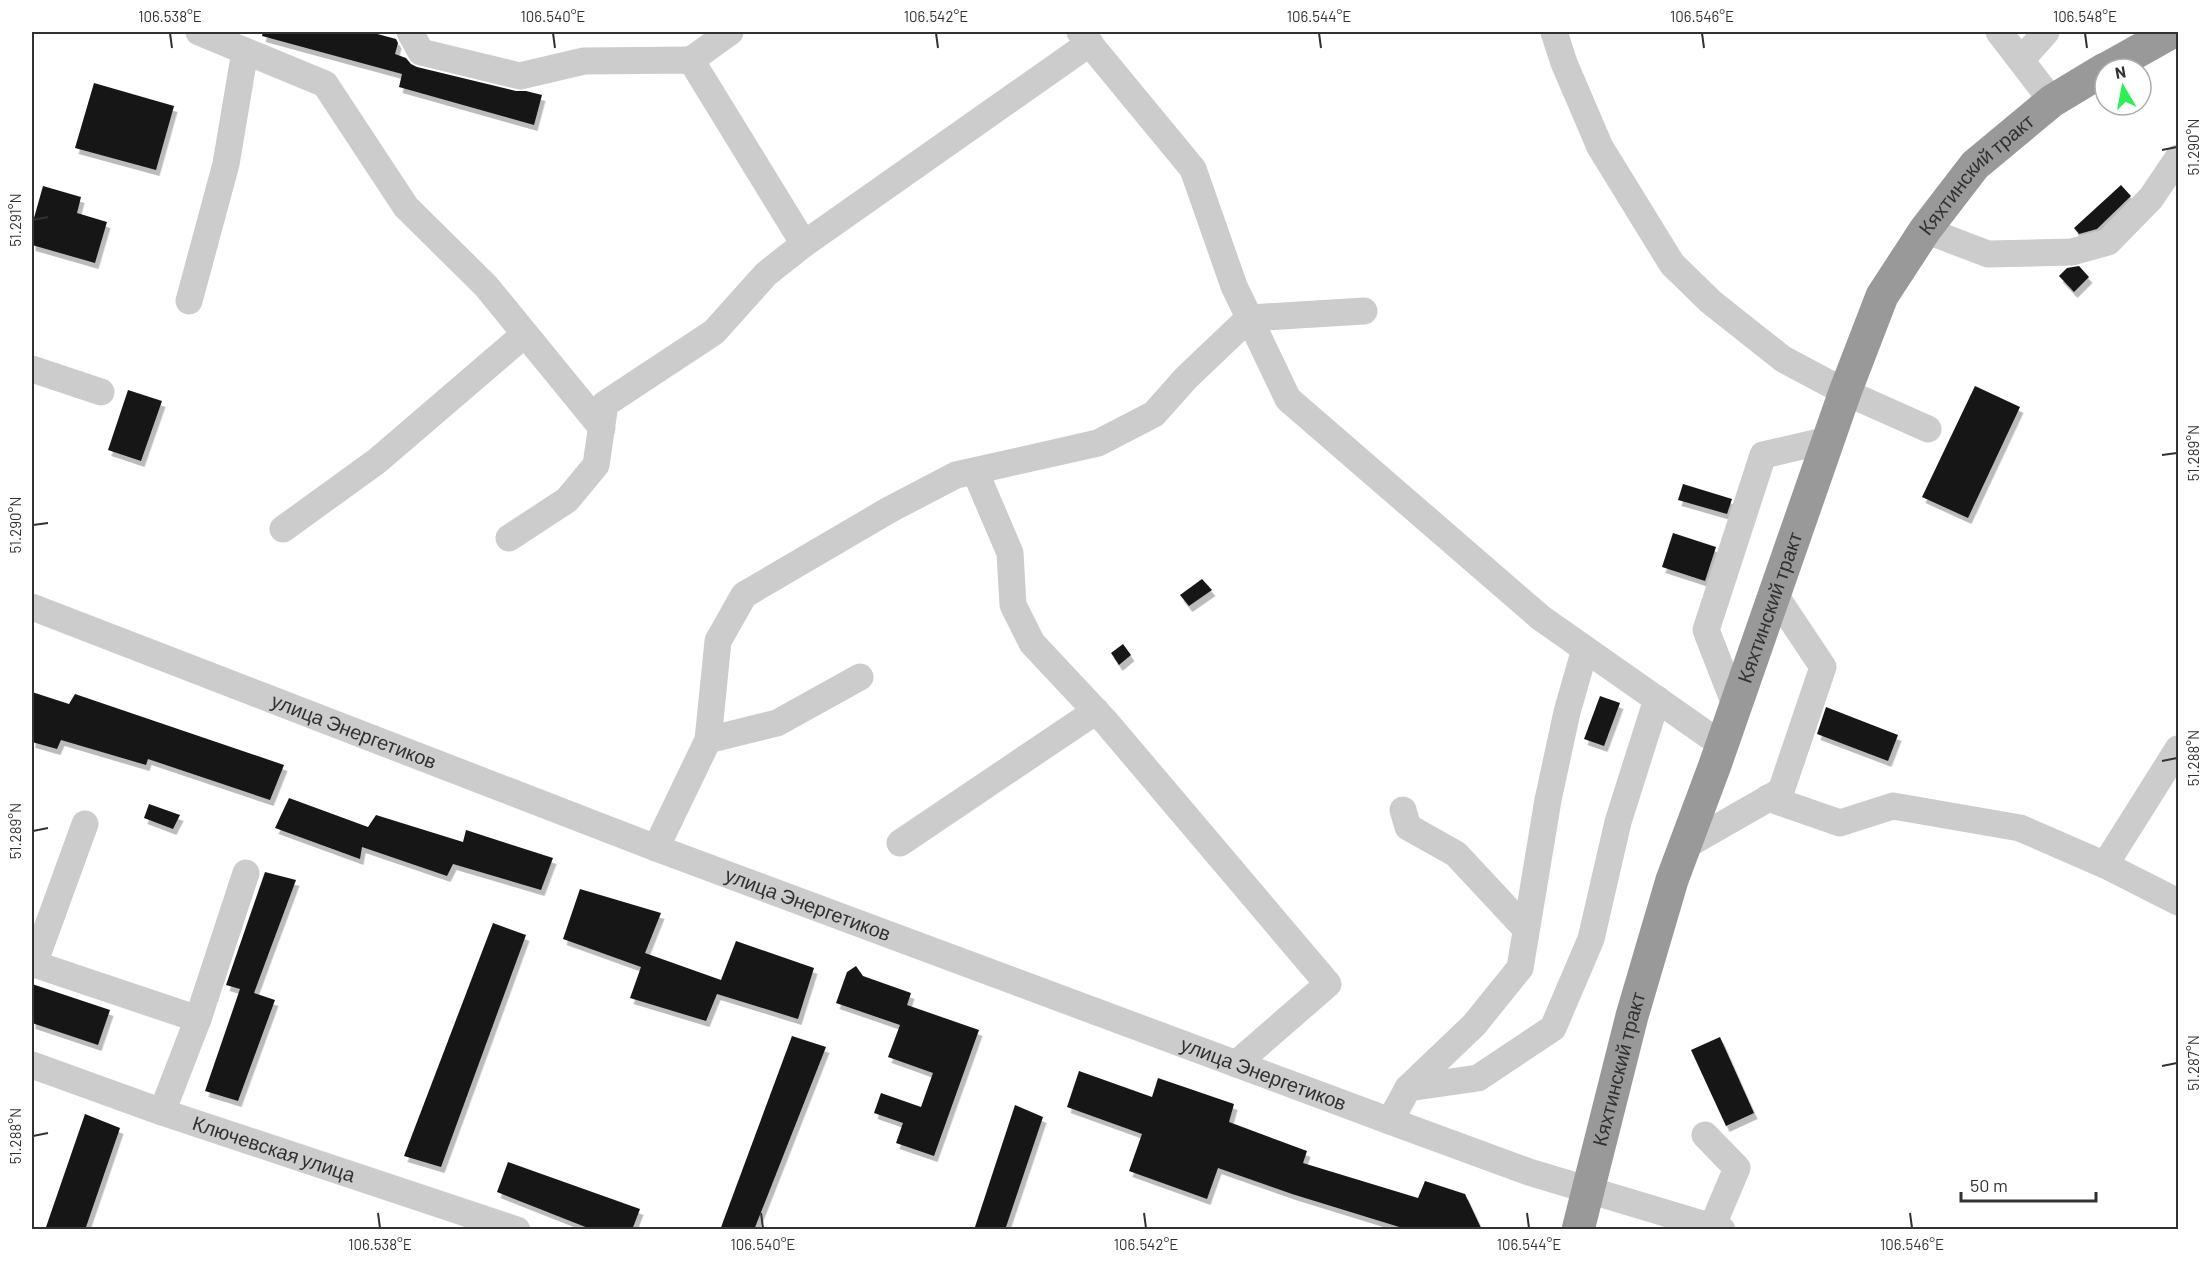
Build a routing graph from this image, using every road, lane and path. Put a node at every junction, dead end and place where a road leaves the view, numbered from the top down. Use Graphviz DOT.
graph roads {
  1 [pos="199,32"];
  2 [pos="410,32"];
  3 [pos="730,32"];
  4 [pos="1554,32"];
  5 [pos="2000,32"];
  6 [pos="2046,32"];
  7 [pos="2172,32"];
  8 [pos="1085,37"];
  9 [pos="246,51"];
  10 [pos="2127,57"];
  11 [pos="691,60"];
  12 [pos="2021,60"];
  13 [pos="2093,76"];
  14 [pos="2052,101"];
  15 [pos="2178,158"];
  16 [pos="1924,230"];
  17 [pos="804,244"];
  18 [pos="189,301"];
  19 [pos="1364,311"];
  20 [pos="1249,318"];
  21 [pos="525,334"];
  22 [pos="32,369"];
  23 [pos="102,392"];
  24 [pos="1845,392"];
  25 [pos="602,428"];
  26 [pos="1928,429"];
  27 [pos="1828,440"];
  28 [pos="975,471"];
  29 [pos="284,529"];
  30 [pos="510,538"];
  31 [pos="1775,595"];
  32 [pos="32,607"];
  33 [pos="1585,649"];
  34 [pos="860,677"];
  35 [pos="1657,699"];
  36 [pos="1736,707"];
  37 [pos="1096,711"];
  38 [pos="708,740"];
  39 [pos="1722,745"];
  40 [pos="2178,749"];
  41 [pos="1768,798"];
  42 [pos="1402,810"];
  43 [pos="85,824"];
  44 [pos="900,843"];
  45 [pos="1685,846"];
  46 [pos="656,848"];
  47 [pos="2105,865"];
  48 [pos="246,873"];
  49 [pos="2178,902"];
  50 [pos="1526,929"];
  51 [pos="198,1019"];
  52 [pos="1236,1064"];
  53 [pos="32,1065"];
  54 [pos="1408,1088"];
  55 [pos="162,1112"];
  56 [pos="1390,1121"];
  57 [pos="1705,1135"];
  58 [pos="1589,1190"];
  59 [pos="500,1226"];
  60 [pos="1717,1228"];
  61 [pos="1578,1230"];
  1 -- 9 [label="street"];
  2 -- 11 [label="street"];
  3 -- 11 [label="street"];
  4 -- 24 [label="street"];
  5 -- 12 [label="street"];
  6 -- 12 [label="street"];
  7 -- 10 [label="highway, Кяхтинский тракт"];
  8 -- 17 [label="street"];
  8 -- 20 [label="street"];
  9 -- 18 [label="street"];
  9 -- 21 [label="street"];
  11 -- 17 [label="street"];
  12 -- 14 [label="street"];
  13 -- 14 [label="highway, Кяхтинский тракт"];
  14 -- 16 [label="highway, Кяхтинский тракт"];
  15 -- 16 [label="street"];
  16 -- 24 [label="highway, Кяхтинский тракт"];
  17 -- 25 [label="street"];
  19 -- 20 [label="street"];
  20 -- 28 [label="street"];
  20 -- 33 [label="street"];
  21 -- 25 [label="street"];
  21 -- 29 [label="street"];
  22 -- 23 [label="street"];
  24 -- 26 [label="street"];
  24 -- 27 [label="highway, Кяхтинский тракт"];
  25 -- 30 [label="street"];
  27 -- 31 [label="highway, Кяхтинский тракт"];
  27 -- 36 [label="street"];
  28 -- 37 [label="street"];
  28 -- 38 [label="street"];
  31 -- 36 [label="highway, Кяхтинский тракт"];
  31 -- 41 [label="street"];
  32 -- 46 [label="street, улица Энергетиков"];
  33 -- 35 [label="street"];
  33 -- 50 [label="street"];
  34 -- 38 [label="street"];
  35 -- 39 [label="street"];
  35 -- 54 [label="street"];
  36 -- 39 [label="highway, Кяхтинский тракт"];
  37 -- 44 [label="street"];
  37 -- 52 [label="street"];
  38 -- 46 [label="street"];
  39 -- 45 [label="highway, Кяхтинский тракт"];
  40 -- 47 [label="street"];
  41 -- 45 [label="street"];
  41 -- 47 [label="street"];
  42 -- 50 [label="street"];
  43 -- 51 [label="street"];
  45 -- 58 [label="highway, Кяхтинский тракт"];
  46 -- 52 [label="street, улица Энергетиков"];
  47 -- 49 [label="street"];
  48 -- 51 [label="street"];
  50 -- 54 [label="street"];
  51 -- 55 [label="street"];
  52 -- 56 [label="street, улица Энергетиков"];
  53 -- 55 [label="street, Ключевская улица"];
  54 -- 56 [label="street"];
  55 -- 59 [label="street, Ключевская улица"];
  56 -- 58 [label="street, улица Энергетиков"];
  57 -- 60 [label="street"];
  58 -- 60 [label="street, улица Энергетиков"];
  58 -- 61 [label="highway, Кяхтинский тракт"];
}
